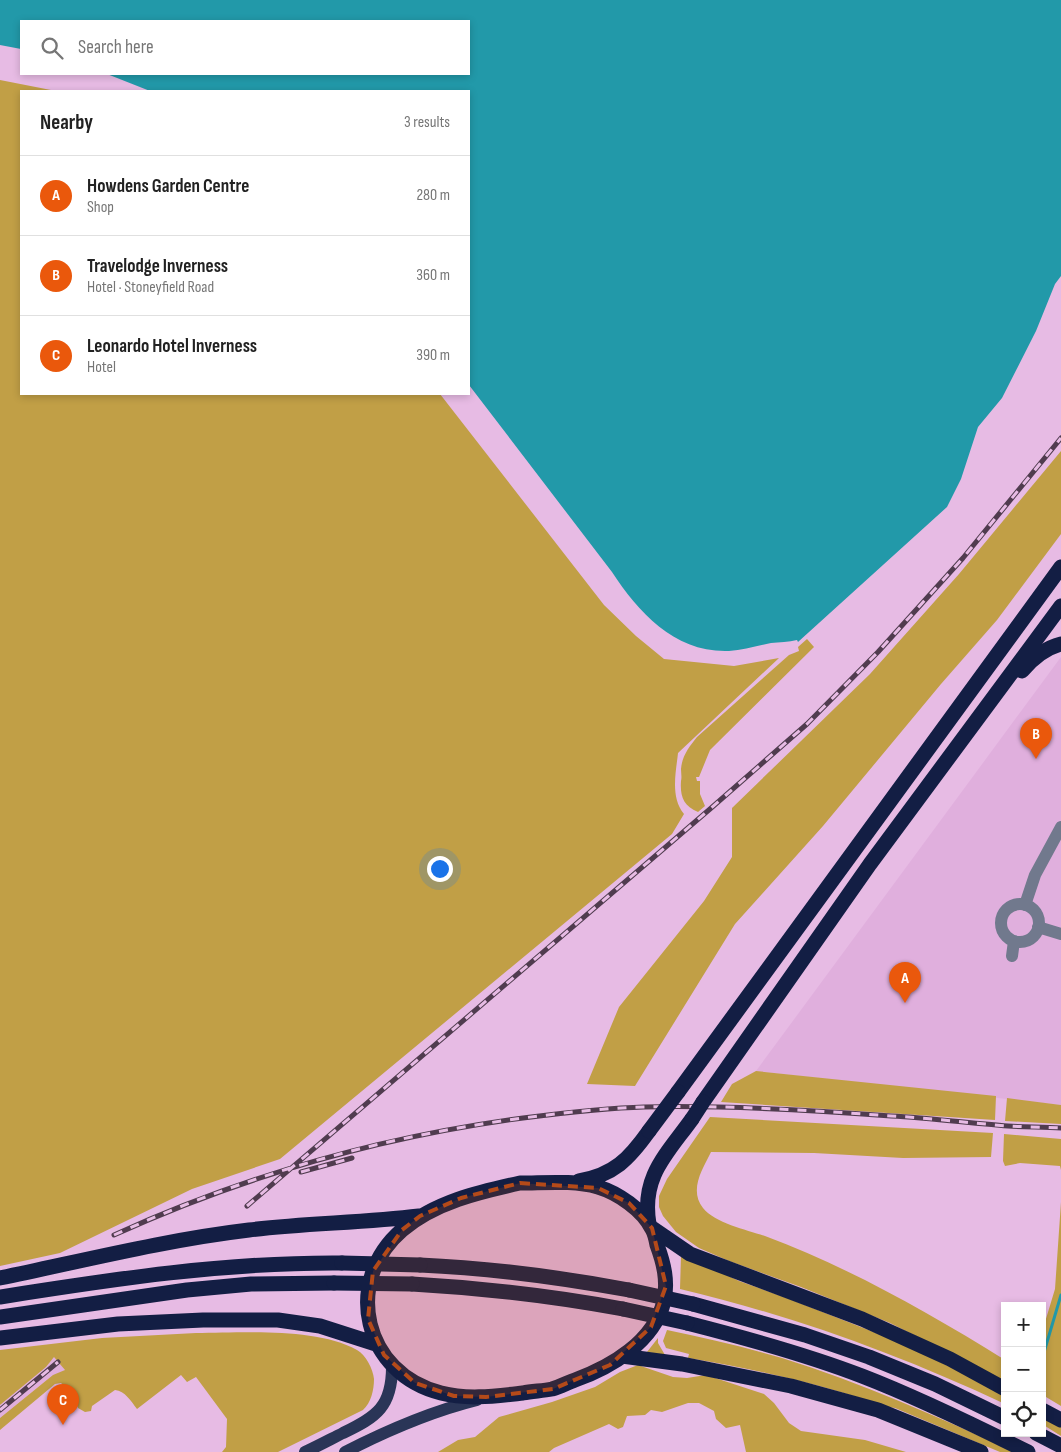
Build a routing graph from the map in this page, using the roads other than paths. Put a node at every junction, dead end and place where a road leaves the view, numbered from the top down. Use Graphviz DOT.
graph roads {
  1 [pos="1061,567"];
  2 [pos="1061,606"];
  3 [pos="1061,644"];
  4 [pos="968,731"];
  5 [pos="1061,827"];
  6 [pos="1026,904"];
  7 [pos="1038,927"];
  8 [pos="1061,934"];
  9 [pos="1014,941"];
  10 [pos="1012,956"];
  11 [pos="570,1183"];
  12 [pos="420,1216"];
  13 [pos="650,1226"];
  14 [pos="0,1278"];
  15 [pos="0,1298"];
  16 [pos="0,1317"];
  17 [pos="0,1338"];
  18 [pos="376,1344"];
  19 [pos="622,1356"];
  20 [pos="392,1367"];
  21 [pos="1001,1387"];
  22 [pos="486,1397"];
  23 [pos="1046,1412"];
  24 [pos="1001,1416"];
  25 [pos="1061,1420"];
  26 [pos="1044,1437"];
  27 [pos="1061,1446"];
  28 [pos="305,1452"];
  29 [pos="344,1452"];
  30 [pos="981,1452"];
  31 [pos="1028,1452"];
  1 -- 11 [label="highway, bridge"];
  2 -- 4 [label="highway"];
  3 -- 4 [label="highway"];
  4 -- 13 [label="highway, bridge"];
  5 -- 6 [label="street"];
  6 -- 7 [label="street"];
  6 -- 9 [label="street"];
  7 -- 8 [label="street"];
  7 -- 9 [label="street"];
  9 -- 10 [label="street"];
  11 -- 12 [label="highway"];
  11 -- 13 [label="highway"];
  12 -- 14 [label="highway"];
  12 -- 18 [label="highway"];
  13 -- 19 [label="highway"];
  13 -- 21 [label="highway"];
  15 -- 24 [label="highway, bridge"];
  16 -- 31 [label="highway, bridge"];
  17 -- 18 [label="highway"];
  18 -- 20 [label="highway"];
  19 -- 22 [label="highway"];
  19 -- 30 [label="highway"];
  20 -- 22 [label="highway"];
  20 -- 28 [label="main road"];
  22 -- 29 [label="main road"];
  23 -- 25 [label="highway"];
  26 -- 27 [label="highway"];
}
